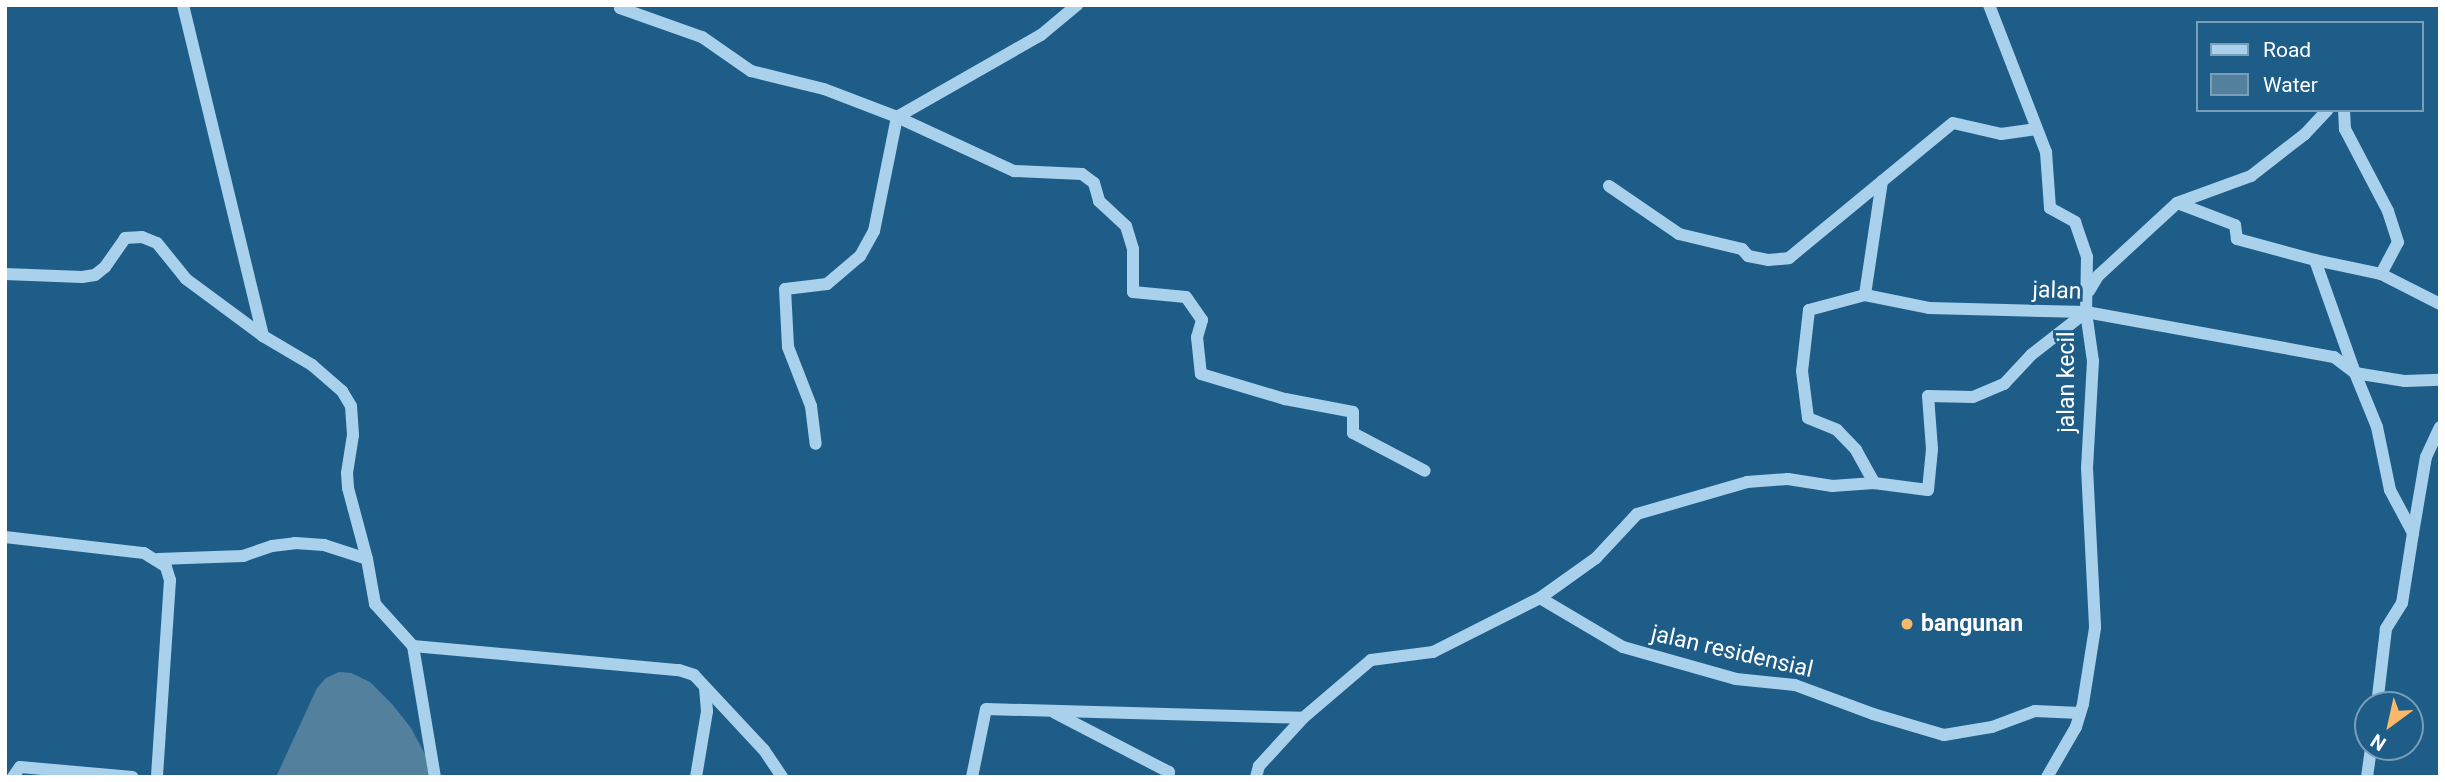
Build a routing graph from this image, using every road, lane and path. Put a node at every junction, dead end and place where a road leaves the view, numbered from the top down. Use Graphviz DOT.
graph roads {
  1 [pos="183,5"];
  2 [pos="621,5"];
  3 [pos="1077,5"];
  4 [pos="1989,5"];
  5 [pos="2325,112"];
  6 [pos="2344,112"];
  7 [pos="897,117"];
  8 [pos="2037,129"];
  9 [pos="1882,181"];
  10 [pos="1609,186"];
  11 [pos="2177,204"];
  12 [pos="2315,260"];
  13 [pos="5,274"];
  14 [pos="2381,274"];
  15 [pos="2089,291"];
  16 [pos="1865,295"];
  17 [pos="2440,304"];
  18 [pos="2087,312"];
  19 [pos="263,336"];
  20 [pos="2355,373"];
  21 [pos="2440,380"];
  22 [pos="2440,427"];
  23 [pos="816,444"];
  24 [pos="1425,471"];
  25 [pos="1874,483"];
  26 [pos="2413,533"];
  27 [pos="5,537"];
  28 [pos="158,559"];
  29 [pos="367,559"];
  30 [pos="1540,598"];
  31 [pos="413,646"];
  32 [pos="705,688"];
  33 [pos="2379,691"];
  34 [pos="1051,711"];
  35 [pos="2080,713"];
  36 [pos="1303,718"];
  37 [pos="13,777"];
  38 [pos="133,777"];
  39 [pos="157,777"];
  40 [pos="435,777"];
  41 [pos="696,777"];
  42 [pos="782,777"];
  43 [pos="972,777"];
  44 [pos="1168,777"];
  45 [pos="1256,777"];
  46 [pos="2047,777"];
  1 -- 19 [label="street"];
  2 -- 7 [label="street"];
  3 -- 7 [label="street"];
  4 -- 8 [label="street, jalan kecil"];
  5 -- 11 [label="street, jalan"];
  6 -- 14 [label="street"];
  7 -- 23 [label="street"];
  7 -- 24 [label="street"];
  8 -- 9 [label="street"];
  8 -- 15 [label="street, jalan kecil"];
  9 -- 10 [label="street"];
  9 -- 16 [label="street"];
  11 -- 12 [label="street"];
  11 -- 15 [label="street, jalan"];
  12 -- 14 [label="street"];
  12 -- 20 [label="street"];
  13 -- 19 [label="street"];
  14 -- 17 [label="street"];
  15 -- 18 [label="street, jalan kecil"];
  16 -- 18 [label="street, jalan"];
  16 -- 25 [label="street"];
  18 -- 20 [label="street, jalan"];
  18 -- 25 [label="street"];
  18 -- 35 [label="street, jalan kecil"];
  19 -- 29 [label="street"];
  20 -- 21 [label="street"];
  20 -- 26 [label="street"];
  22 -- 26 [label="street"];
  25 -- 30 [label="street"];
  26 -- 33 [label="street"];
  27 -- 28 [label="street"];
  28 -- 29 [label="street"];
  28 -- 39 [label="street"];
  29 -- 31 [label="street"];
  30 -- 35 [label="street, jalan residensial"];
  30 -- 36 [label="street"];
  31 -- 32 [label="street"];
  31 -- 40 [label="street"];
  32 -- 41 [label="street"];
  32 -- 42 [label="street"];
  34 -- 36 [label="street"];
  34 -- 43 [label="street"];
  34 -- 44 [label="street"];
  35 -- 46 [label="street, jalan kecil"];
  36 -- 45 [label="street"];
  37 -- 38 [label="street"];
}
